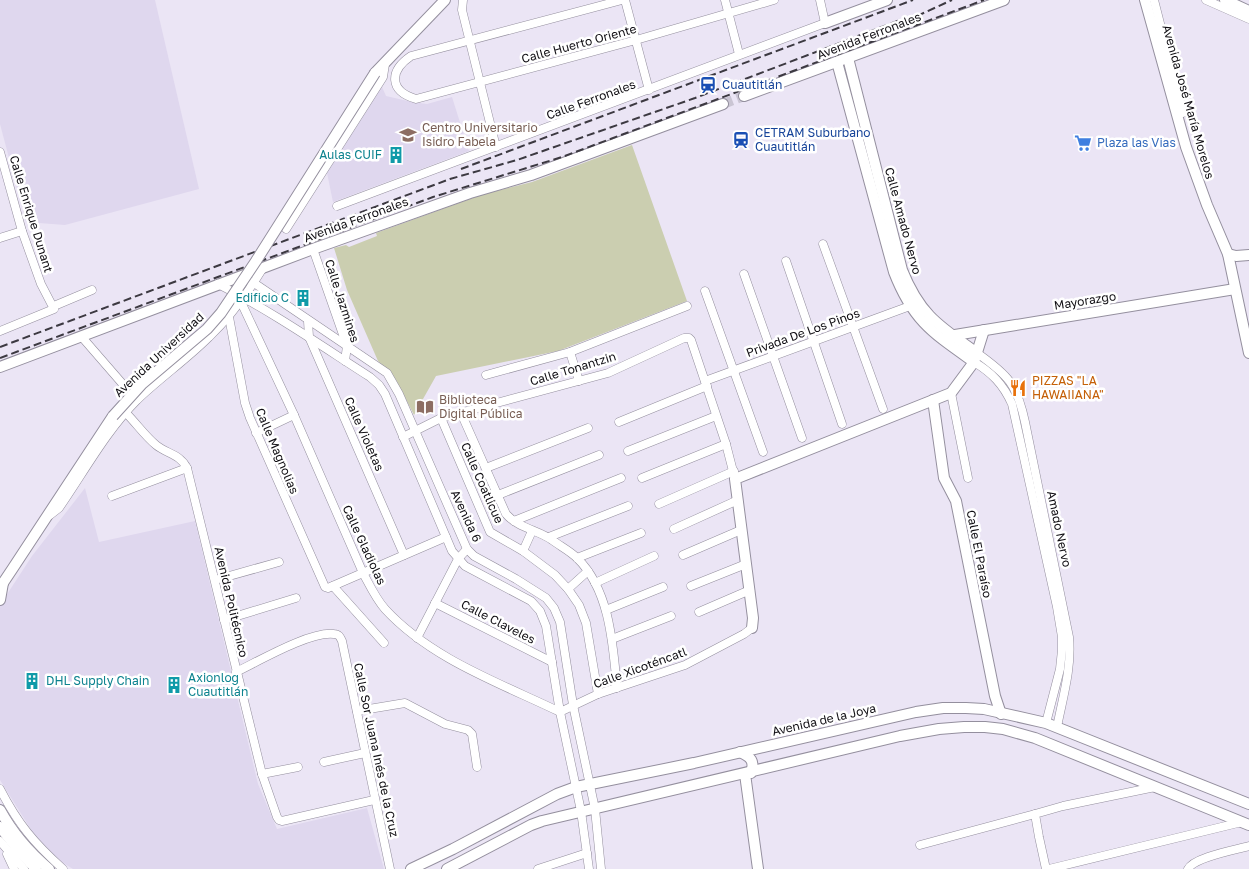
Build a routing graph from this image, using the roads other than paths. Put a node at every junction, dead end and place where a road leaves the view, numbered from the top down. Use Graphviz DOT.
graph roads {
  1 [pos="445,0"];
  2 [pos="463,0"];
  3 [pos="624,0"];
  4 [pos="725,0"];
  5 [pos="774,0"];
  6 [pos="820,0"];
  7 [pos="887,0"];
  8 [pos="1004,0"];
  9 [pos="1145,0"];
  10 [pos="1154,0"];
  11 [pos="1206,0"];
  12 [pos="1225,0"];
  13 [pos="1249,11"];
  14 [pos="729,13"];
  15 [pos="1249,19"];
  16 [pos="825,23"];
  17 [pos="469,40"];
  18 [pos="636,40"];
  19 [pos="739,54"];
  20 [pos="848,58"];
  21 [pos="837,62"];
  22 [pos="384,64"];
  23 [pos="480,81"];
  24 [pos="649,90"];
  25 [pos="744,96"];
  26 [pos="723,104"];
  27 [pos="1182,113"];
  28 [pos="860,127"];
  29 [pos="496,147"];
  30 [pos="0,152"];
  31 [pos="336,206"];
  32 [pos="286,229"];
  33 [pos="22,231"];
  34 [pos="889,236"];
  35 [pos="0,238"];
  36 [pos="823,244"];
  37 [pos="312,249"];
  38 [pos="1228,254"];
  39 [pos="1249,255"];
  40 [pos="786,261"];
  41 [pos="260,264"];
  42 [pos="744,274"];
  43 [pos="238,276"];
  44 [pos="254,283"];
  45 [pos="218,284"];
  46 [pos="92,290"];
  47 [pos="1234,290"];
  48 [pos="705,291"];
  49 [pos="243,300"];
  50 [pos="687,306"];
  51 [pos="910,306"];
  52 [pos="54,308"];
  53 [pos="229,317"];
  54 [pos="308,321"];
  55 [pos="852,327"];
  56 [pos="984,330"];
  57 [pos="0,331"];
  58 [pos="953,335"];
  59 [pos="81,336"];
  60 [pos="309,337"];
  61 [pos="939,338"];
  62 [pos="813,341"];
  63 [pos="347,346"];
  64 [pos="570,352"];
  65 [pos="1249,353"];
  66 [pos="773,356"];
  67 [pos="976,357"];
  68 [pos="345,361"];
  69 [pos="0,366"];
  70 [pos="733,371"];
  71 [pos="486,375"];
  72 [pos="579,382"];
  73 [pos="706,384"];
  74 [pos="127,389"];
  75 [pos="951,393"];
  76 [pos="932,400"];
  77 [pos="883,408"];
  78 [pos="126,413"];
  79 [pos="461,413"];
  80 [pos="294,415"];
  81 [pos="716,416"];
  82 [pos="441,418"];
  83 [pos="618,422"];
  84 [pos="842,424"];
  85 [pos="588,428"];
  86 [pos="415,430"];
  87 [pos="256,433"];
  88 [pos="403,436"];
  89 [pos="802,438"];
  90 [pos="726,444"];
  91 [pos="628,451"];
  92 [pos="763,452"];
  93 [pos="599,454"];
  94 [pos="187,468"];
  95 [pos="486,468"];
  96 [pos="734,475"];
  97 [pos="621,478"];
  98 [pos="642,478"];
  99 [pos="968,478"];
  100 [pos="498,495"];
  101 [pos="112,496"];
  102 [pos="738,500"];
  103 [pos="659,504"];
  104 [pos="628,506"];
  105 [pos="47,518"];
  106 [pos="514,521"];
  107 [pos="674,529"];
  108 [pos="742,530"];
  109 [pos="532,531"];
  110 [pos="641,533"];
  111 [pos="446,537"];
  112 [pos="548,538"];
  113 [pos="467,549"];
  114 [pos="523,551"];
  115 [pos="404,555"];
  116 [pos="654,556"];
  117 [pos="684,556"];
  118 [pos="577,558"];
  119 [pos="458,559"];
  120 [pos="279,562"];
  121 [pos="746,564"];
  122 [pos="588,571"];
  123 [pos="363,573"];
  124 [pos="516,579"];
  125 [pos="214,580"];
  126 [pos="595,583"];
  127 [pos="2,584"];
  128 [pos="691,586"];
  129 [pos="329,587"];
  130 [pos="664,587"];
  131 [pos="568,589"];
  132 [pos="509,590"];
  133 [pos="750,590"];
  134 [pos="296,598"];
  135 [pos="0,600"];
  136 [pos="435,602"];
  137 [pos="606,610"];
  138 [pos="699,612"];
  139 [pos="671,616"];
  140 [pos="224,620"];
  141 [pos="752,628"];
  142 [pos="417,638"];
  143 [pos="612,639"];
  144 [pos="384,643"];
  145 [pos="552,662"];
  146 [pos="236,672"];
  147 [pos="617,688"];
  148 [pos="598,694"];
  149 [pos="574,705"];
  150 [pos="357,712"];
  151 [pos="560,712"];
  152 [pos="1001,714"];
  153 [pos="1046,723"];
  154 [pos="1056,727"];
  155 [pos="740,752"];
  156 [pos="365,753"];
  157 [pos="324,762"];
  158 [pos="298,767"];
  159 [pos="477,767"];
  160 [pos="748,773"];
  161 [pos="262,774"];
  162 [pos="591,784"];
  163 [pos="576,787"];
  164 [pos="1155,787"];
  165 [pos="0,789"];
  166 [pos="374,800"];
  167 [pos="1249,804"];
  168 [pos="595,809"];
  169 [pos="0,810"];
  170 [pos="581,812"];
  171 [pos="1035,814"];
  172 [pos="1245,823"];
  173 [pos="0,827"];
  174 [pos="2,844"];
  175 [pos="920,845"];
  176 [pos="1249,846"];
  177 [pos="587,853"];
  178 [pos="14,869"];
  179 [pos="24,869"];
  180 [pos="36,869"];
  181 [pos="50,869"];
  182 [pos="63,869"];
  183 [pos="390,869"];
  184 [pos="411,869"];
  185 [pos="447,869"];
  186 [pos="538,869"];
  187 [pos="589,869"];
  188 [pos="601,869"];
  189 [pos="758,869"];
  190 [pos="1048,869"];
  191 [pos="1188,869"];
  1 -- 22 [label="main road"];
  2 -- 17 [label="street"];
  3 -- 17 [label="street"];
  3 -- 18 [label="street"];
  4 -- 14 [label="street"];
  5 -- 14 [label="street, Calle Huerto Oriente"];
  6 -- 16 [label="street"];
  7 -- 16 [label="main road"];
  8 -- 20 [label="main road, Avenida Ferronales"];
  9 -- 38 [label="main road, Avenida José María Morelos"];
  10 -- 27 [label="street"];
  11 -- 15 [label="street"];
  12 -- 13 [label="main road"];
  14 -- 18 [label="street, Calle Huerto Oriente"];
  14 -- 19 [label="street"];
  16 -- 19 [label="street"];
  17 -- 23 [label="street"];
  17 -- 23 [label="street, Calle Huerto Oriente"];
  18 -- 23 [label="street, Calle Huerto Oriente"];
  18 -- 24 [label="street"];
  19 -- 24 [label="street, Calle Ferronales"];
  20 -- 21 [label="main road, Avenida Ferronales"];
  20 -- 28 [label="main road, Calle Amado Nervo"];
  21 -- 25 [label="main road, Avenida Ferronales"];
  21 -- 28 [label="main road, Calle Amado Nervo"];
  22 -- 32 [label="street"];
  22 -- 41 [label="main road, bridge"];
  23 -- 29 [label="street"];
  24 -- 29 [label="street, Calle Ferronales"];
  26 -- 37 [label="main road, Avenida Ferronales"];
  28 -- 34 [label="main road, Calle Amado Nervo"];
  29 -- 31 [label="street, Calle Ferronales"];
  30 -- 33 [label="street, Calle Enrique Dunant"];
  33 -- 35 [label="street"];
  33 -- 52 [label="street, Calle Enrique Dunant"];
  34 -- 51 [label="main road, Calle Amado Nervo"];
  34 -- 58 [label="main road, Calle Amado Nervo"];
  36 -- 55 [label="street"];
  37 -- 41 [label="main road, Avenida Ferronales"];
  37 -- 63 [label="street, Calle Jazmines"];
  38 -- 39 [label="main road"];
  38 -- 47 [label="main road, Avenida José María Morelos"];
  40 -- 62 [label="street"];
  41 -- 43 [label="main road, Avenida Ferronales"];
  41 -- 44 [label="street, Avenida Universidad"];
  41 -- 105 [label="main road, Avenida Universidad, bridge"];
  42 -- 66 [label="street"];
  43 -- 44 [label="street, Avenida 6"];
  43 -- 45 [label="main road, Avenida Ferronales"];
  44 -- 49 [label="street, Avenida Universidad"];
  44 -- 54 [label="street, Avenida 6"];
  45 -- 49 [label="street"];
  45 -- 59 [label="main road, Avenida Ferronales"];
  46 -- 52 [label="street"];
  47 -- 56 [label="main road, Mayorazgo"];
  47 -- 65 [label="main road, Avenida José María Morelos"];
  48 -- 70 [label="street"];
  49 -- 53 [label="street, Avenida Universidad"];
  49 -- 60 [label="street"];
  49 -- 80 [label="street, Calle Gladiolas"];
  50 -- 64 [label="street"];
  51 -- 55 [label="street, Privada De Los Pinos"];
  51 -- 61 [label="main road, Calle Amado Nervo"];
  52 -- 57 [label="street"];
  53 -- 78 [label="street, Avenida Universidad"];
  53 -- 87 [label="street, Calle Magnolias"];
  54 -- 60 [label="street, Calle Violetas"];
  54 -- 63 [label="street, Avenida 6"];
  55 -- 62 [label="street, Privada De Los Pinos"];
  55 -- 77 [label="street"];
  56 -- 58 [label="main road, Mayorazgo"];
  56 -- 67 [label="main road"];
  58 -- 61 [label="main road, Mayorazgo"];
  58 -- 67 [label="main road, Calle Amado Nervo"];
  59 -- 69 [label="main road, Avenida Ferronales"];
  59 -- 74 [label="street"];
  60 -- 68 [label="street"];
  60 -- 115 [label="street, Calle Violetas"];
  61 -- 67 [label="main road, Calle Amado Nervo"];
  62 -- 66 [label="street, Privada De Los Pinos"];
  62 -- 84 [label="street"];
  63 -- 68 [label="street, Calle Jazmines"];
  63 -- 86 [label="street, Avenida 6"];
  64 -- 71 [label="street"];
  64 -- 72 [label="street"];
  66 -- 70 [label="street, Privada De Los Pinos"];
  66 -- 89 [label="street"];
  67 -- 75 [label="main road"];
  67 -- 153 [label="street, Amado Nervo"];
  67 -- 154 [label="street, Amado Nervo"];
  68 -- 88 [label="street"];
  70 -- 73 [label="street, Privada De Los Pinos"];
  70 -- 92 [label="street"];
  72 -- 73 [label="street, Calle Tonantzin"];
  72 -- 79 [label="street, Calle Tonantzin"];
  73 -- 81 [label="street"];
  73 -- 83 [label="street, Privada De Los Pinos"];
  75 -- 76 [label="main road"];
  75 -- 99 [label="street"];
  76 -- 96 [label="main road"];
  76 -- 152 [label="main road, Calle El Paraíso"];
  78 -- 94 [label="street"];
  78 -- 105 [label="street, Avenida Universidad"];
  79 -- 82 [label="street, Calle Tonantzin"];
  79 -- 95 [label="street"];
  80 -- 87 [label="street"];
  80 -- 123 [label="street, Calle Gladiolas"];
  81 -- 90 [label="street"];
  81 -- 91 [label="street"];
  82 -- 86 [label="street, Calle Tonantzin"];
  82 -- 114 [label="street, Calle Coatlicue"];
  85 -- 95 [label="street"];
  86 -- 88 [label="street, Calle Tonantzin"];
  86 -- 113 [label="street, Avenida 6"];
  87 -- 129 [label="street, Calle Magnolias"];
  88 -- 111 [label="street"];
  90 -- 96 [label="street"];
  90 -- 98 [label="street"];
  93 -- 100 [label="street"];
  94 -- 101 [label="street"];
  94 -- 125 [label="street, Avenida Politécnico"];
  95 -- 100 [label="street"];
  96 -- 102 [label="main road"];
  96 -- 103 [label="street"];
  97 -- 106 [label="street"];
  100 -- 106 [label="street"];
  102 -- 107 [label="street"];
  102 -- 108 [label="main road"];
  104 -- 112 [label="street"];
  105 -- 127 [label="main road, Avenida Universidad"];
  106 -- 109 [label="street"];
  108 -- 117 [label="street"];
  108 -- 121 [label="main road"];
  109 -- 112 [label="street"];
  109 -- 114 [label="street"];
  110 -- 118 [label="street"];
  111 -- 115 [label="street"];
  111 -- 119 [label="street"];
  112 -- 118 [label="street"];
  113 -- 119 [label="street"];
  113 -- 124 [label="street, Avenida 6"];
  114 -- 131 [label="street, Calle Coatlicue"];
  115 -- 123 [label="street"];
  116 -- 126 [label="street"];
  118 -- 122 [label="street"];
  119 -- 132 [label="street"];
  119 -- 136 [label="street"];
  120 -- 125 [label="street"];
  121 -- 128 [label="street"];
  121 -- 133 [label="main road"];
  122 -- 126 [label="street"];
  122 -- 131 [label="street"];
  123 -- 129 [label="street"];
  123 -- 142 [label="street, Calle Gladiolas"];
  124 -- 132 [label="street"];
  124 -- 149 [label="street, Avenida 6"];
  125 -- 140 [label="street, Avenida Politécnico"];
  126 -- 137 [label="street"];
  127 -- 135 [label="main road, Avenida Universidad"];
  129 -- 144 [label="street, Calle Magnolias"];
  130 -- 137 [label="street"];
  131 -- 148 [label="street, Calle Coatlicue"];
  132 -- 145 [label="street"];
  133 -- 138 [label="street"];
  133 -- 141 [label="main road"];
  134 -- 140 [label="street"];
  136 -- 142 [label="street"];
  136 -- 145 [label="street, Calle Claveles"];
  137 -- 143 [label="street"];
  139 -- 143 [label="street"];
  140 -- 146 [label="street, Avenida Politécnico"];
  141 -- 147 [label="street, Calle Xicoténcatl"];
  142 -- 151 [label="street, Calle Gladiolas"];
  143 -- 147 [label="street"];
  145 -- 151 [label="street"];
  146 -- 150 [label="street, Calle Sor Juana Inés de la Cruz"];
  146 -- 161 [label="street, Avenida Politécnico"];
  147 -- 148 [label="street, Calle Xicoténcatl"];
  148 -- 149 [label="street, Calle Xicoténcatl"];
  149 -- 151 [label="street, Calle Xicoténcatl"];
  149 -- 162 [label="street, Avenida 6"];
  150 -- 156 [label="street, Calle Sor Juana Inés de la Cruz"];
  150 -- 159 [label="street"];
  151 -- 163 [label="street"];
  152 -- 153 [label="main road, Avenida de la Joya"];
  152 -- 155 [label="main road, Avenida de la Joya"];
  153 -- 154 [label="main road, Avenida de la Joya"];
  154 -- 167 [label="main road, Avenida de la Joya"];
  155 -- 160 [label="main road"];
  155 -- 162 [label="main road, Avenida de la Joya"];
  156 -- 157 [label="street"];
  156 -- 166 [label="street, Calle Sor Juana Inés de la Cruz"];
  158 -- 161 [label="street"];
  160 -- 164 [label="main road"];
  160 -- 168 [label="main road"];
  160 -- 189 [label="main road"];
  161 -- 166 [label="street, Avenida Politécnico"];
  162 -- 163 [label="main road, Avenida de la Joya"];
  162 -- 168 [label="street, Avenida 6"];
  163 -- 170 [label="street"];
  163 -- 184 [label="main road, Avenida de la Joya"];
  164 -- 171 [label="street"];
  164 -- 172 [label="main road"];
  165 -- 182 [label="street"];
  166 -- 183 [label="street, Calle Sor Juana Inés de la Cruz"];
  168 -- 170 [label="main road"];
  168 -- 188 [label="street, Avenida 6"];
  169 -- 181 [label="main road"];
  170 -- 177 [label="street"];
  170 -- 185 [label="main road"];
  171 -- 175 [label="street"];
  171 -- 190 [label="street"];
  172 -- 190 [label="street"];
  173 -- 180 [label="main road"];
  174 -- 178 [label="street"];
  174 -- 179 [label="street"];
  176 -- 191 [label="street"];
  177 -- 186 [label="street"];
  177 -- 187 [label="street"];
}
